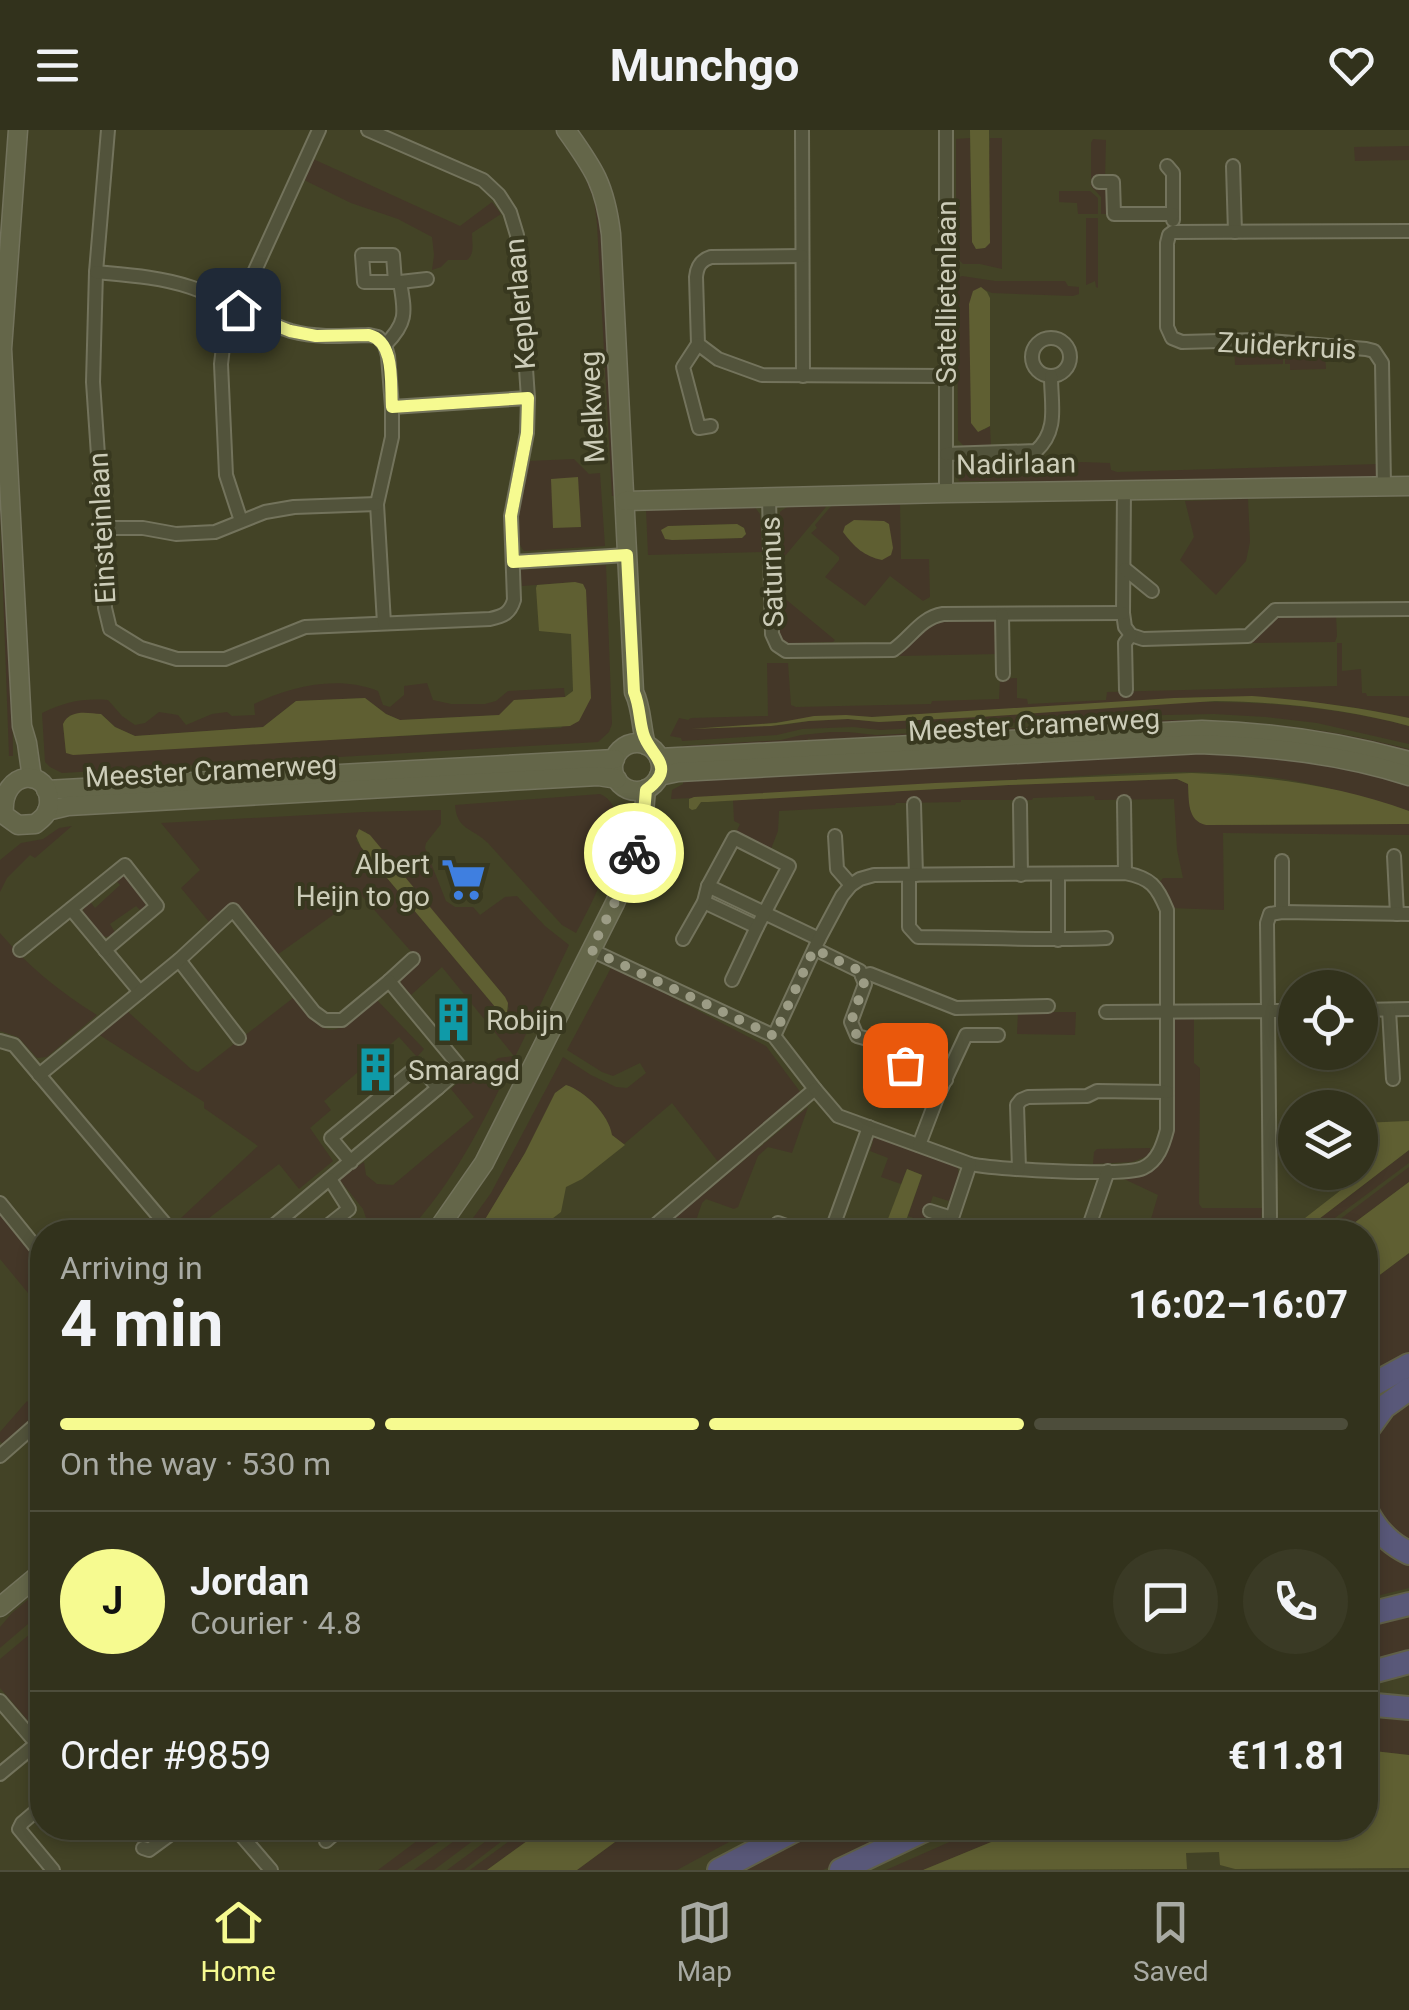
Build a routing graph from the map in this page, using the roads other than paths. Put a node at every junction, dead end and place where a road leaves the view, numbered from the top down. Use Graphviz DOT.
graph roads {
  1 [pos="18,130"];
  2 [pos="108,130"];
  3 [pos="319,130"];
  4 [pos="368,130"];
  5 [pos="566,130"];
  6 [pos="802,130"];
  7 [pos="946,130"];
  8 [pos="1168,166"];
  9 [pos="1234,166"];
  10 [pos="1099,182"];
  11 [pos="1173,214"];
  12 [pos="1409,231"];
  13 [pos="1174,232"];
  14 [pos="1235,232"];
  15 [pos="802,256"];
  16 [pos="96,272"];
  17 [pos="427,279"];
  18 [pos="238,310"];
  19 [pos="385,344"];
  20 [pos="698,344"];
  21 [pos="803,376"];
  22 [pos="946,376"];
  23 [pos="1050,376"];
  24 [pos="528,398"];
  25 [pos="392,407"];
  26 [pos="711,426"];
  27 [pos="946,454"];
  28 [pos="1384,486"];
  29 [pos="1409,486"];
  30 [pos="1124,490"];
  31 [pos="946,493"];
  32 [pos="770,497"];
  33 [pos="624,502"];
  34 [pos="5,504"];
  35 [pos="378,504"];
  36 [pos="241,521"];
  37 [pos="102,528"];
  38 [pos="627,555"];
  39 [pos="513,562"];
  40 [pos="1124,569"];
  41 [pos="1152,591"];
  42 [pos="1409,608"];
  43 [pos="511,610"];
  44 [pos="1123,613"];
  45 [pos="1002,615"];
  46 [pos="384,623"];
  47 [pos="1130,635"];
  48 [pos="1003,674"];
  49 [pos="1126,690"];
  50 [pos="1409,761"];
  51 [pos="638,768"];
  52 [pos="1409,776"];
  53 [pos="32,782"];
  54 [pos="1,792"];
  55 [pos="1124,802"];
  56 [pos="914,804"];
  57 [pos="1020,804"];
  58 [pos="47,811"];
  59 [pos="2,813"];
  60 [pos="835,836"];
  61 [pos="1394,856"];
  62 [pos="1282,861"];
  63 [pos="1124,873"];
  64 [pos="1020,874"];
  65 [pos="1058,874"];
  66 [pos="912,876"];
  67 [pos="851,885"];
  68 [pos="708,886"];
  69 [pos="704,902"];
  70 [pos="70,909"];
  71 [pos="1282,912"];
  72 [pos="764,913"];
  73 [pos="1403,914"];
  74 [pos="757,927"];
  75 [pos="1106,938"];
  76 [pos="683,939"];
  77 [pos="1058,940"];
  78 [pos="817,944"];
  79 [pos="20,950"];
  80 [pos="105,950"];
  81 [pos="591,950"];
  82 [pos="414,959"];
  83 [pos="179,960"];
  84 [pos="862,976"];
  85 [pos="732,980"];
  86 [pos="389,981"];
  87 [pos="140,992"];
  88 [pos="1048,1006"];
  89 [pos="1378,1010"];
  90 [pos="1390,1010"];
  91 [pos="1409,1010"];
  92 [pos="1166,1011"];
  93 [pos="1268,1011"];
  94 [pos="1278,1011"];
  95 [pos="1106,1012"];
  96 [pos="998,1035"];
  97 [pos="774,1036"];
  98 [pos="239,1038"];
  99 [pos="0,1042"];
  100 [pos="39,1075"];
  101 [pos="1393,1079"];
  102 [pos="946,1080"];
  103 [pos="438,1088"];
  104 [pos="816,1089"];
  105 [pos="1166,1092"];
  106 [pos="868,1127"];
  107 [pos="919,1144"];
  108 [pos="351,1162"];
  109 [pos="970,1164"];
  110 [pos="1019,1169"];
  111 [pos="1108,1171"];
  112 [pos="330,1179"];
  113 [pos="0,1203"];
  114 [pos="930,1211"];
  115 [pos="1270,1217"];
  116 [pos="952,1218"];
  117 [pos="162,1220"];
  118 [pos="280,1220"];
  119 [pos="336,1220"];
  120 [pos="444,1220"];
  121 [pos="674,1220"];
  122 [pos="835,1220"];
  123 [pos="1091,1220"];
  124 [pos="30,1240"];
  125 [pos="1409,1365"];
  126 [pos="1378,1382"];
  127 [pos="1409,1388"];
  128 [pos="1378,1415"];
  129 [pos="30,1429"];
  130 [pos="1,1453"];
  131 [pos="1378,1529"];
  132 [pos="1409,1553"];
  133 [pos="30,1582"];
  134 [pos="1409,1604"];
  135 [pos="0,1607"];
  136 [pos="1378,1612"];
  137 [pos="1409,1662"];
  138 [pos="1378,1670"];
  139 [pos="0,1700"];
  140 [pos="1378,1705"];
  141 [pos="1409,1708"];
  142 [pos="30,1732"];
  143 [pos="30,1749"];
  144 [pos="0,1774"];
  145 [pos="30,1816"];
  146 [pos="163,1840"];
  147 [pos="245,1840"];
  148 [pos="776,1840"];
  149 [pos="904,1840"];
  150 [pos="143,1848"];
  151 [pos="53,1870"];
  152 [pos="271,1870"];
  153 [pos="719,1870"];
  154 [pos="841,1870"];
  1 -- 34 [label="main road"];
  2 -- 16 [label="street, Einsteinlaan"];
  3 -- 18 [label="street"];
  4 -- 24 [label="street, Keplerlaan"];
  5 -- 33 [label="main road, Melkweg"];
  6 -- 15 [label="street"];
  7 -- 22 [label="street, Satellietenlaan"];
  8 -- 11 [label="street, Zuiderkruis"];
  9 -- 14 [label="street"];
  10 -- 11 [label="street"];
  11 -- 13 [label="street, Zuiderkruis"];
  12 -- 14 [label="street"];
  13 -- 14 [label="street"];
  13 -- 28 [label="street, Zuiderkruis"];
  15 -- 20 [label="street"];
  15 -- 21 [label="street"];
  16 -- 18 [label="street"];
  16 -- 37 [label="street, Einsteinlaan"];
  17 -- 19 [label="street"];
  18 -- 19 [label="street"];
  18 -- 36 [label="street"];
  19 -- 25 [label="street"];
  20 -- 21 [label="street"];
  20 -- 26 [label="street"];
  21 -- 22 [label="street"];
  22 -- 27 [label="street, Satellietenlaan"];
  23 -- 27 [label="street"];
  24 -- 25 [label="street"];
  24 -- 39 [label="street, Keplerlaan"];
  25 -- 35 [label="street"];
  27 -- 31 [label="street, Satellietenlaan"];
  28 -- 29 [label="main road, Nadirlaan"];
  28 -- 30 [label="main road, Nadirlaan"];
  30 -- 31 [label="main road, Nadirlaan"];
  30 -- 40 [label="street"];
  31 -- 32 [label="main road, Nadirlaan"];
  32 -- 33 [label="main road, Nadirlaan"];
  32 -- 45 [label="street, Saturnus"];
  33 -- 38 [label="main road, Melkweg"];
  34 -- 53 [label="main road"];
  35 -- 36 [label="street"];
  35 -- 46 [label="street"];
  36 -- 37 [label="street"];
  37 -- 46 [label="street, Einsteinlaan"];
  38 -- 39 [label="street"];
  38 -- 51 [label="main road, Melkweg"];
  39 -- 43 [label="street, Keplerlaan"];
  40 -- 41 [label="street"];
  40 -- 44 [label="street"];
  42 -- 47 [label="street"];
  43 -- 46 [label="street, Einsteinlaan"];
  44 -- 45 [label="street, Saturnus"];
  44 -- 47 [label="street"];
  45 -- 48 [label="street"];
  47 -- 49 [label="street"];
  50 -- 51 [label="main road, Meester Cramerweg"];
  51 -- 52 [label="main road, Meester Cramerweg"];
  51 -- 53 [label="main road, Meester Cramerweg"];
  51 -- 58 [label="main road, Meester Cramerweg"];
  51 -- 81 [label="main road"];
  53 -- 54 [label="main road"];
  53 -- 58 [label="main road"];
  54 -- 59 [label="main road"];
  55 -- 63 [label="street"];
  56 -- 66 [label="street"];
  57 -- 64 [label="street"];
  58 -- 59 [label="main road"];
  60 -- 67 [label="street"];
  61 -- 73 [label="street"];
  62 -- 71 [label="street"];
  63 -- 65 [label="street"];
  63 -- 92 [label="street"];
  64 -- 65 [label="street"];
  64 -- 66 [label="street"];
  65 -- 77 [label="street"];
  66 -- 67 [label="street"];
  66 -- 77 [label="street"];
  67 -- 78 [label="street"];
  68 -- 69 [label="street"];
  68 -- 72 [label="street"];
  68 -- 72 [label="street"];
  69 -- 74 [label="street"];
  69 -- 76 [label="street"];
  70 -- 79 [label="street"];
  70 -- 80 [label="street"];
  70 -- 80 [label="street"];
  71 -- 73 [label="street"];
  71 -- 93 [label="street"];
  72 -- 74 [label="street"];
  72 -- 78 [label="street"];
  74 -- 85 [label="street"];
  75 -- 77 [label="street"];
  78 -- 84 [label="street"];
  78 -- 97 [label="street"];
  80 -- 87 [label="street"];
  81 -- 97 [label="street"];
  81 -- 120 [label="main road"];
  82 -- 86 [label="street"];
  83 -- 86 [label="street"];
  83 -- 87 [label="street"];
  83 -- 98 [label="street"];
  84 -- 88 [label="street"];
  84 -- 102 [label="street"];
  86 -- 103 [label="street"];
  87 -- 100 [label="street"];
  89 -- 90 [label="street"];
  90 -- 91 [label="street"];
  90 -- 101 [label="street"];
  92 -- 93 [label="street"];
  92 -- 95 [label="street"];
  92 -- 105 [label="street"];
  93 -- 94 [label="street"];
  93 -- 115 [label="street"];
  96 -- 102 [label="street"];
  97 -- 104 [label="street"];
  99 -- 100 [label="street"];
  100 -- 117 [label="street"];
  102 -- 107 [label="street"];
  103 -- 108 [label="street"];
  103 -- 108 [label="street"];
  104 -- 106 [label="street"];
  104 -- 121 [label="street"];
  105 -- 110 [label="street"];
  105 -- 111 [label="street"];
  106 -- 107 [label="street"];
  106 -- 122 [label="street"];
  107 -- 109 [label="street"];
  108 -- 112 [label="street"];
  109 -- 110 [label="street"];
  109 -- 116 [label="street"];
  110 -- 111 [label="street"];
  111 -- 123 [label="street"];
  112 -- 118 [label="street"];
  112 -- 119 [label="street"];
  113 -- 124 [label="street"];
  114 -- 116 [label="street"];
  125 -- 126 [label="highway"];
  127 -- 128 [label="highway"];
  129 -- 130 [label="street"];
  131 -- 132 [label="highway"];
  133 -- 135 [label="main road"];
  134 -- 136 [label="highway"];
  137 -- 138 [label="highway"];
  139 -- 142 [label="street"];
  140 -- 141 [label="highway"];
  143 -- 144 [label="street"];
  145 -- 151 [label="street"];
  146 -- 150 [label="street"];
  147 -- 152 [label="street"];
  148 -- 153 [label="highway"];
  149 -- 154 [label="highway"];
}
